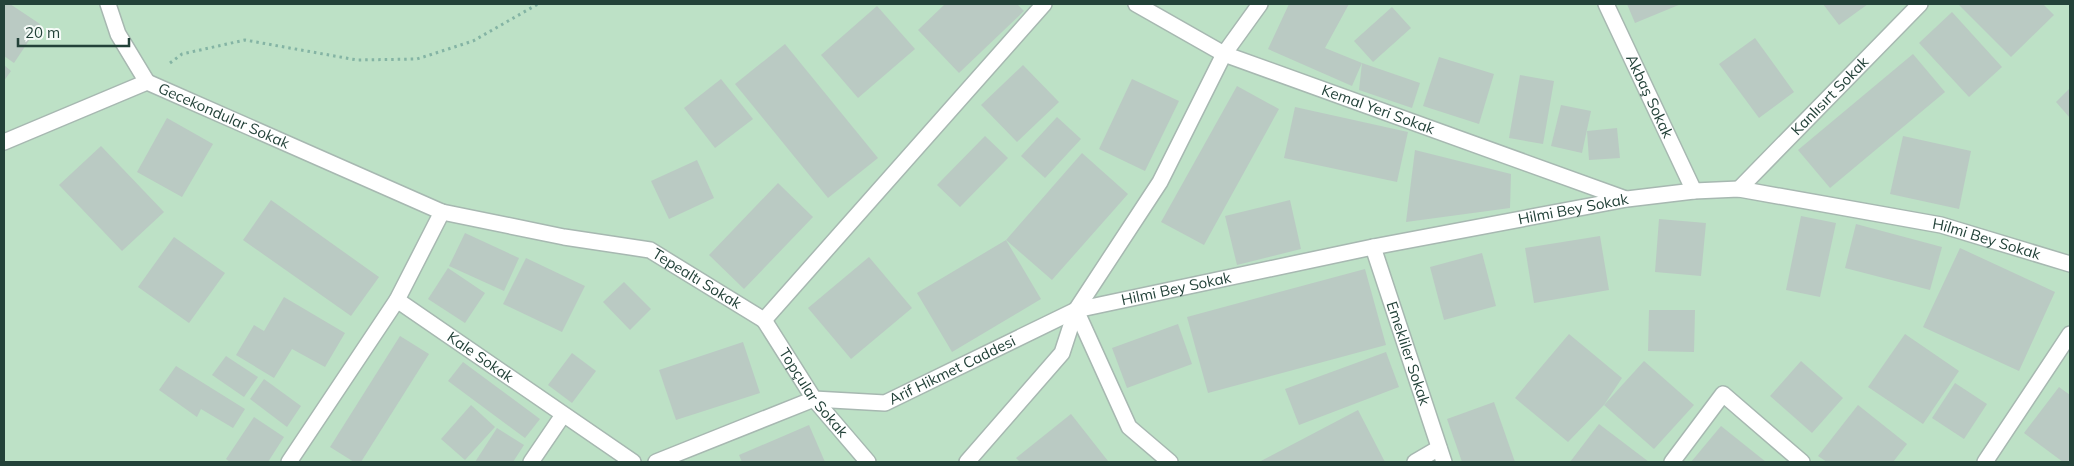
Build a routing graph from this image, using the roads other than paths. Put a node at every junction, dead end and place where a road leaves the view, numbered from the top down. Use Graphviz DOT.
graph roads {
  1 [pos="108,4"];
  2 [pos="1044,4"];
  3 [pos="1136,4"];
  4 [pos="1260,4"];
  5 [pos="1606,4"];
  6 [pos="1920,4"];
  7 [pos="1224,54"];
  8 [pos="147,82"];
  9 [pos="4,142"];
  10 [pos="1739,189"];
  11 [pos="1694,191"];
  12 [pos="1627,199"];
  13 [pos="442,212"];
  14 [pos="1372,247"];
  15 [pos="2070,264"];
  16 [pos="397,300"];
  17 [pos="1076,310"];
  18 [pos="764,320"];
  19 [pos="2070,334"];
  20 [pos="814,399"];
  21 [pos="562,415"];
  22 [pos="1441,455"];
  23 [pos="289,462"];
  24 [pos="531,462"];
  25 [pos="633,462"];
  26 [pos="656,462"];
  27 [pos="868,462"];
  28 [pos="967,462"];
  29 [pos="1170,462"];
  30 [pos="1414,462"];
  31 [pos="1672,462"];
  32 [pos="1802,462"];
  33 [pos="1985,462"];
  1 -- 8 [label="street"];
  2 -- 18 [label="street"];
  3 -- 7 [label="street, Kemal Yeri Sokak"];
  4 -- 7 [label="street"];
  5 -- 11 [label="street, Akbaş Sokak"];
  6 -- 10 [label="street, Kanlısırt Sokak"];
  7 -- 12 [label="street, Kemal Yeri Sokak"];
  7 -- 17 [label="street"];
  8 -- 9 [label="street, Gecekondular Sokak"];
  8 -- 13 [label="street, Gecekondular Sokak"];
  10 -- 11 [label="street, Hilmi Bey Sokak"];
  10 -- 15 [label="street, Hilmi Bey Sokak"];
  11 -- 12 [label="street, Hilmi Bey Sokak"];
  12 -- 14 [label="street, Hilmi Bey Sokak"];
  13 -- 16 [label="street"];
  13 -- 18 [label="street, Tepealtı Sokak"];
  14 -- 17 [label="street, Hilmi Bey Sokak"];
  14 -- 22 [label="street, Emekliler Sokak"];
  16 -- 21 [label="street, Kale Sokak"];
  16 -- 23 [label="street"];
  17 -- 20 [label="street, Arif Hikmet Caddesi"];
  17 -- 28 [label="street"];
  17 -- 29 [label="street"];
  18 -- 20 [label="street, Topçular Sokak"];
  19 -- 33 [label="street"];
  20 -- 26 [label="street, Arif Hikmet Caddesi"];
  20 -- 27 [label="street, Topçular Sokak"];
  21 -- 24 [label="street"];
  21 -- 25 [label="street, Kale Sokak"];
  22 -- 30 [label="street"];
  31 -- 32 [label="street"];
}
